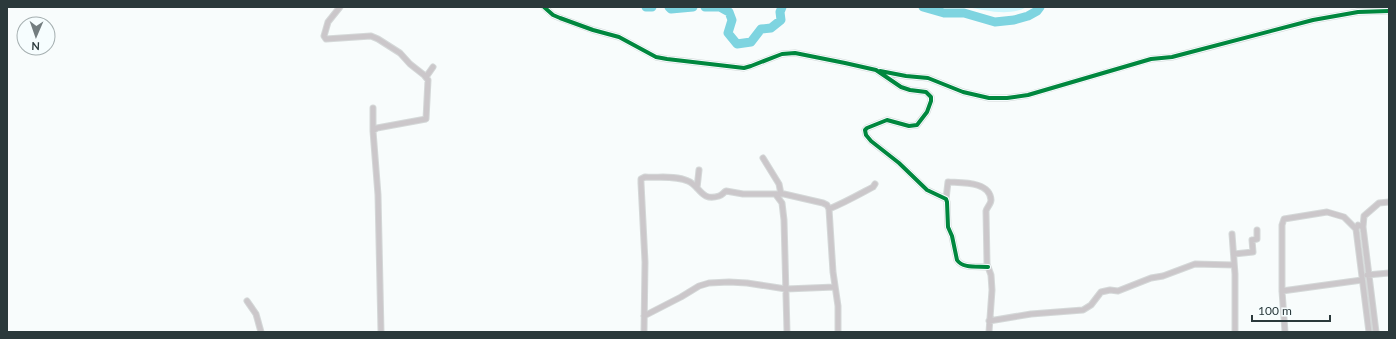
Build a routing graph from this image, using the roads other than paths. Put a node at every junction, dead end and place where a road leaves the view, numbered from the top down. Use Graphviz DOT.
graph roads {
  1 [pos="340,7"];
  2 [pos="544,7"];
  3 [pos="1389,11"];
  4 [pos="433,67"];
  5 [pos="876,70"];
  6 [pos="426,77"];
  7 [pos="373,108"];
  8 [pos="373,132"];
  9 [pos="763,158"];
  10 [pos="699,170"];
  11 [pos="875,184"];
  12 [pos="697,188"];
  13 [pos="778,195"];
  14 [pos="946,199"];
  15 [pos="1389,202"];
  16 [pos="829,209"];
  17 [pos="1363,227"];
  18 [pos="1356,229"];
  19 [pos="1256,230"];
  20 [pos="1232,234"];
  21 [pos="1234,254"];
  22 [pos="1234,265"];
  23 [pos="988,267"];
  24 [pos="1389,273"];
  25 [pos="1369,275"];
  26 [pos="1362,278"];
  27 [pos="1370,286"];
  28 [pos="834,287"];
  29 [pos="1363,287"];
  30 [pos="786,289"];
  31 [pos="1282,290"];
  32 [pos="247,301"];
  33 [pos="644,316"];
  34 [pos="989,321"];
  35 [pos="261,332"];
  36 [pos="381,332"];
  37 [pos="644,332"];
  38 [pos="787,332"];
  39 [pos="838,332"];
  40 [pos="989,332"];
  41 [pos="1235,332"];
  42 [pos="1285,332"];
  43 [pos="1369,332"];
  44 [pos="1376,332"];
  1 -- 6 [label="street"];
  2 -- 5 [label="street"];
  3 -- 5 [label="street"];
  4 -- 6 [label="street"];
  5 -- 14 [label="street"];
  6 -- 8 [label="street"];
  7 -- 8 [label="street"];
  8 -- 36 [label="street"];
  9 -- 13 [label="street"];
  10 -- 12 [label="street"];
  11 -- 16 [label="street"];
  12 -- 13 [label="street"];
  12 -- 33 [label="street"];
  13 -- 16 [label="street"];
  13 -- 30 [label="street"];
  14 -- 23 [label="street"];
  14 -- 23 [label="street"];
  15 -- 17 [label="street"];
  16 -- 28 [label="street"];
  17 -- 18 [label="street"];
  17 -- 25 [label="street"];
  18 -- 26 [label="street"];
  18 -- 31 [label="street"];
  19 -- 21 [label="street"];
  20 -- 21 [label="street"];
  21 -- 22 [label="street"];
  22 -- 34 [label="street"];
  22 -- 41 [label="street"];
  23 -- 34 [label="street"];
  24 -- 25 [label="street"];
  25 -- 26 [label="street"];
  25 -- 27 [label="street"];
  26 -- 29 [label="street"];
  26 -- 31 [label="street"];
  27 -- 29 [label="street"];
  27 -- 44 [label="street"];
  28 -- 30 [label="street"];
  28 -- 39 [label="street"];
  29 -- 43 [label="street"];
  30 -- 33 [label="street"];
  30 -- 38 [label="street"];
  31 -- 42 [label="street"];
  32 -- 35 [label="street"];
  33 -- 37 [label="street"];
  34 -- 40 [label="street"];
}
